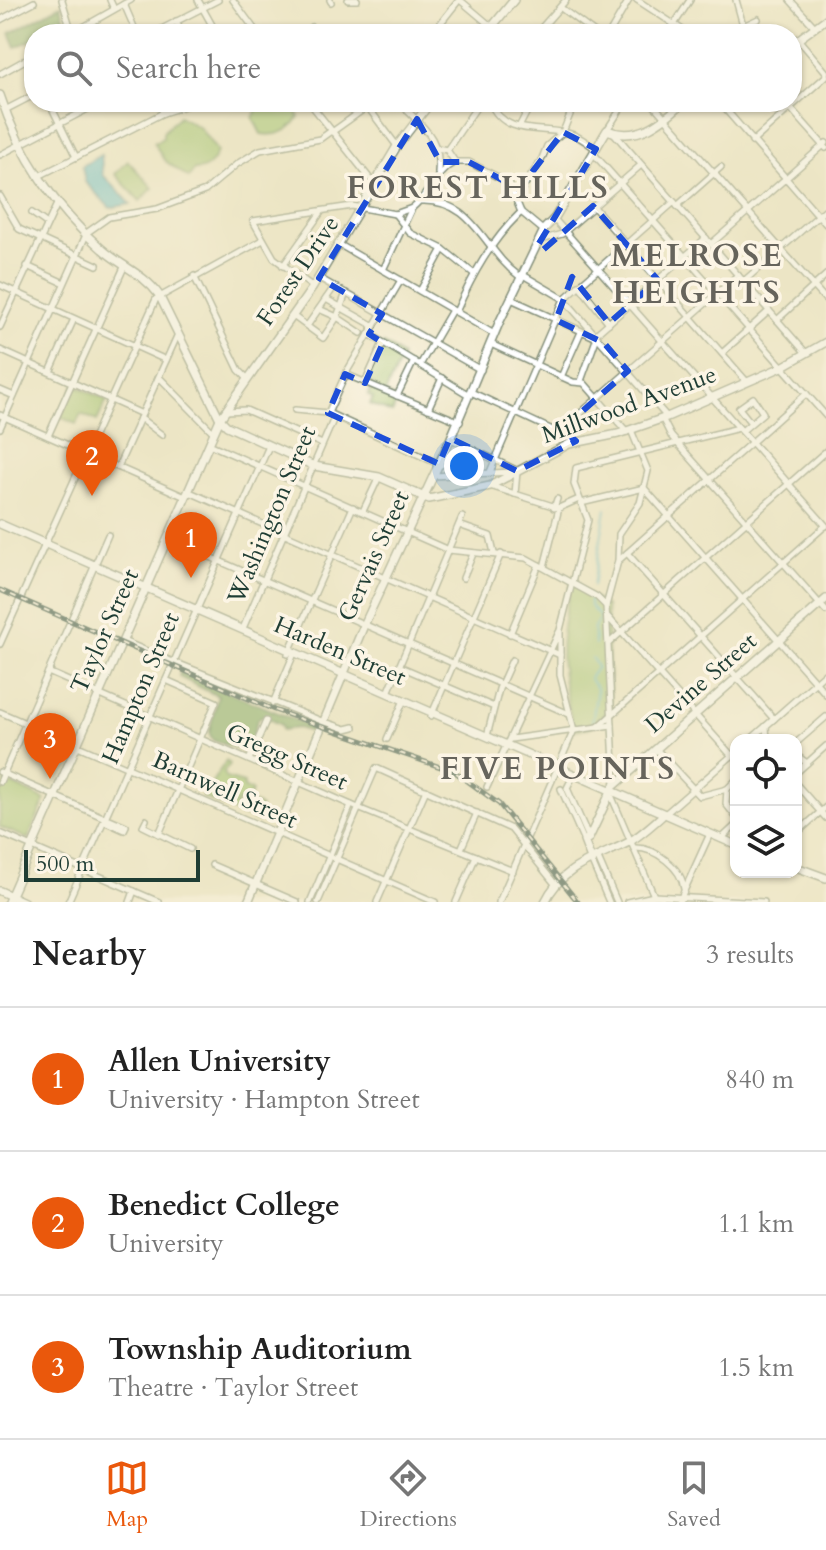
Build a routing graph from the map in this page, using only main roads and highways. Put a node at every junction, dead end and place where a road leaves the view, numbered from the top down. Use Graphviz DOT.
graph roads {
  1 [pos="514,0"];
  2 [pos="826,19"];
  3 [pos="494,24"];
  4 [pos="802,38"];
  5 [pos="0,95"];
  6 [pos="423,112"];
  7 [pos="672,112"];
  8 [pos="502,318"];
  9 [pos="826,342"];
  10 [pos="481,370"];
  11 [pos="220,419"];
  12 [pos="459,422"];
  13 [pos="440,464"];
  14 [pos="424,498"];
  15 [pos="0,527"];
  16 [pos="144,591"];
  17 [pos="824,605"];
  18 [pos="345,676"];
  19 [pos="403,702"];
  20 [pos="432,714"];
  21 [pos="508,744"];
  22 [pos="557,768"];
  23 [pos="611,791"];
  24 [pos="663,815"];
  25 [pos="586,842"];
  26 [pos="730,843"];
  27 [pos="594,857"];
  28 [pos="579,864"];
  29 [pos="802,869"];
  30 [pos="826,878"];
  31 [pos="6,898"];
  32 [pos="24,902"];
  33 [pos="250,902"];
  34 [pos="545,902"];
  1 -- 3 [label="main road"];
  2 -- 4 [label="main road"];
  5 -- 11 [label="main road"];
  6 -- 11 [label="main road, Forest Drive"];
  7 -- 8 [label="main road, Gervais Street"];
  8 -- 10 [label="main road, Gervais Street"];
  8 -- 10 [label="main road, Gervais Street"];
  9 -- 14 [label="main road, Millwood Avenue"];
  10 -- 12 [label="main road, Gervais Street"];
  11 -- 14 [label="main road"];
  11 -- 16 [label="main road, Taylor Street"];
  12 -- 13 [label="main road, Gervais Street"];
  12 -- 13 [label="main road, Gervais Street"];
  13 -- 14 [label="main road, Gervais Street"];
  14 -- 18 [label="main road, Gervais Street"];
  15 -- 16 [label="main road, Harden Street"];
  16 -- 18 [label="main road, Harden Street"];
  16 -- 31 [label="main road, Taylor Street"];
  17 -- 23 [label="main road, Devine Street"];
  18 -- 19 [label="main road, Harden Street"];
  18 -- 19 [label="main road, Harden Street"];
  18 -- 33 [label="main road, Gervais Street"];
  19 -- 20 [label="main road, Harden Street"];
  20 -- 21 [label="main road, Harden Street"];
  20 -- 21 [label="main road, Harden Street"];
  21 -- 22 [label="main road, Harden Street"];
  22 -- 23 [label="main road, Harden Street"];
  22 -- 23 [label="main road, Harden Street"];
  23 -- 24 [label="main road, Harden Street"];
  23 -- 25 [label="main road, Devine Street"];
  24 -- 26 [label="main road, Harden Street"];
  24 -- 27 [label="main road"];
  25 -- 27 [label="main road"];
  25 -- 28 [label="main road, Devine Street"];
  27 -- 28 [label="main road"];
  28 -- 34 [label="main road"];
  29 -- 30 [label="main road"];
  31 -- 32 [label="main road"];
}
